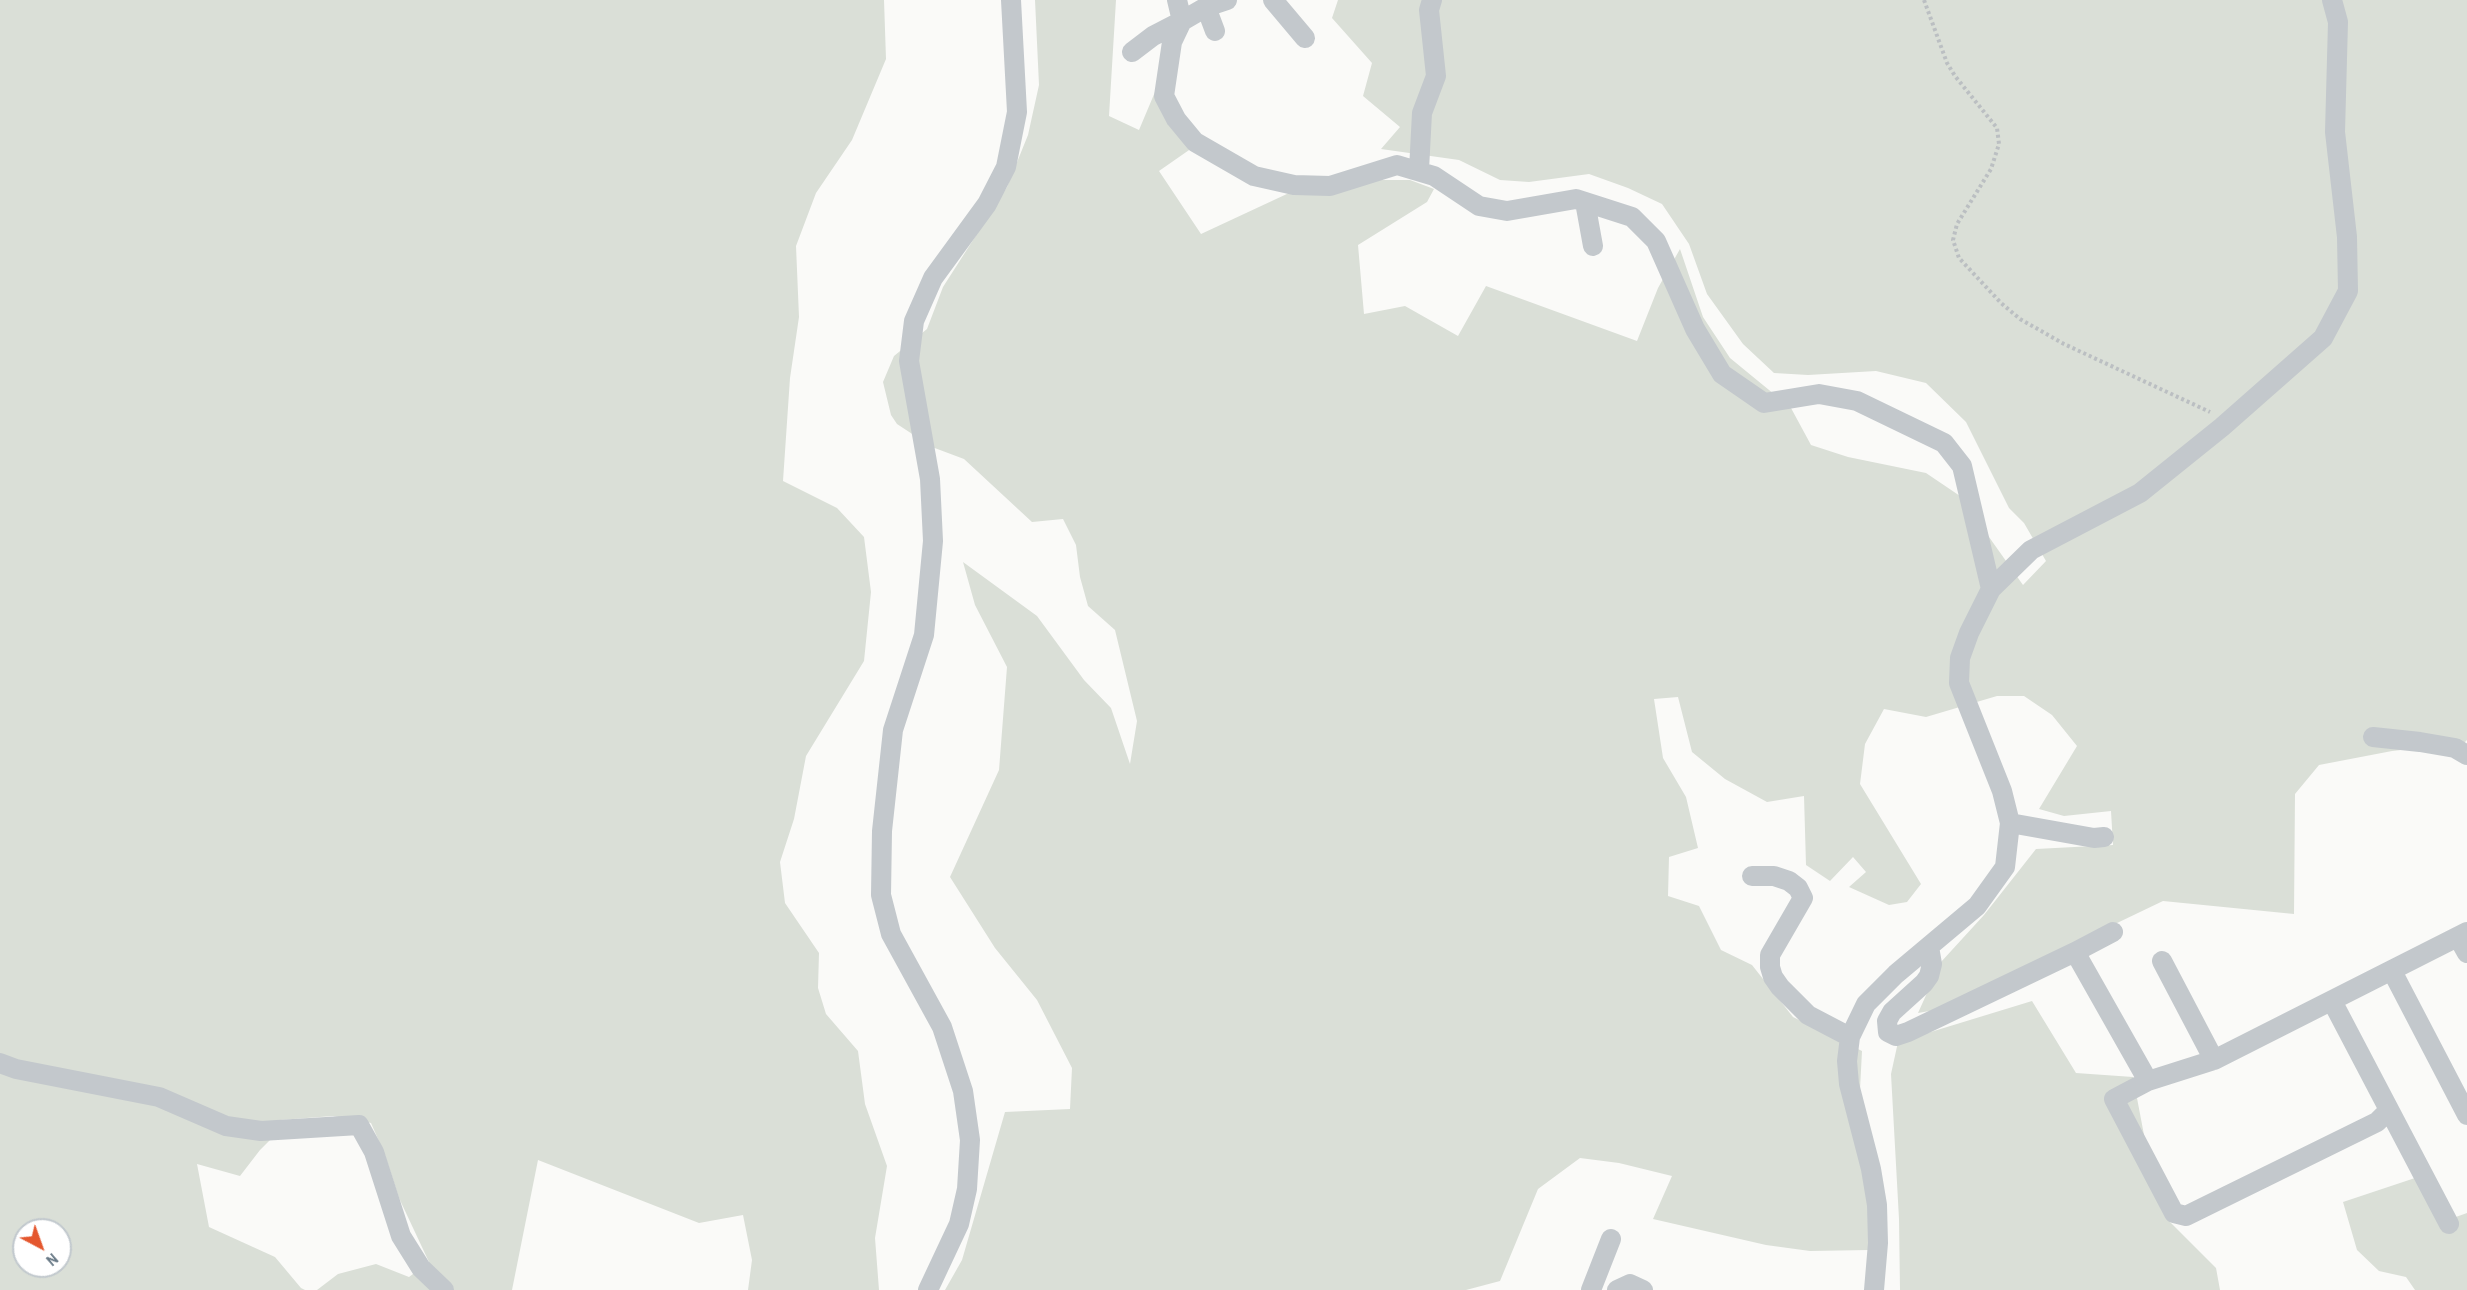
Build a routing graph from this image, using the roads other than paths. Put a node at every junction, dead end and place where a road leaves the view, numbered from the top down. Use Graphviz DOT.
graph roads {
  1 [pos="1011,0"];
  2 [pos="1177,0"];
  3 [pos="1227,0"];
  4 [pos="1273,0"];
  5 [pos="1432,0"];
  6 [pos="2332,0"];
  7 [pos="1206,7"];
  8 [pos="1182,21"];
  9 [pos="1215,31"];
  10 [pos="1305,38"];
  11 [pos="1132,52"];
  12 [pos="1419,170"];
  13 [pos="1585,202"];
  14 [pos="1593,246"];
  15 [pos="1991,589"];
  16 [pos="2373,737"];
  17 [pos="2467,755"];
  18 [pos="2010,823"];
  19 [pos="2104,837"];
  20 [pos="1752,876"];
  21 [pos="2113,932"];
  22 [pos="2464,941"];
  23 [pos="1929,947"];
  24 [pos="2075,952"];
  25 [pos="2162,961"];
  26 [pos="2392,971"];
  27 [pos="2332,1001"];
  28 [pos="1850,1037"];
  29 [pos="2214,1060"];
  30 [pos="0,1063"];
  31 [pos="2148,1081"];
  32 [pos="2389,1110"];
  33 [pos="2467,1114"];
  34 [pos="2448,1224"];
  35 [pos="1611,1239"];
  36 [pos="444,1290"];
  37 [pos="928,1290"];
  38 [pos="1591,1290"];
  39 [pos="1617,1290"];
  40 [pos="1643,1290"];
  41 [pos="1874,1290"];
  1 -- 37 [label="street"];
  2 -- 8 [label="street"];
  3 -- 7 [label="street"];
  4 -- 10 [label="street"];
  5 -- 12 [label="street"];
  6 -- 15 [label="street"];
  7 -- 8 [label="street"];
  7 -- 9 [label="street"];
  8 -- 11 [label="street"];
  8 -- 12 [label="street"];
  12 -- 13 [label="street"];
  13 -- 14 [label="street"];
  13 -- 15 [label="street"];
  15 -- 18 [label="street"];
  16 -- 17 [label="street"];
  18 -- 19 [label="street"];
  18 -- 23 [label="street"];
  20 -- 28 [label="street"];
  21 -- 24 [label="street"];
  22 -- 26 [label="street"];
  23 -- 24 [label="street"];
  23 -- 28 [label="street"];
  24 -- 31 [label="street"];
  25 -- 29 [label="street"];
  26 -- 27 [label="street"];
  26 -- 33 [label="street"];
  27 -- 29 [label="street"];
  27 -- 32 [label="street"];
  28 -- 41 [label="street"];
  29 -- 31 [label="street"];
  30 -- 36 [label="street"];
  31 -- 32 [label="street"];
  32 -- 34 [label="street"];
  35 -- 38 [label="street"];
  39 -- 40 [label="street"];
}
